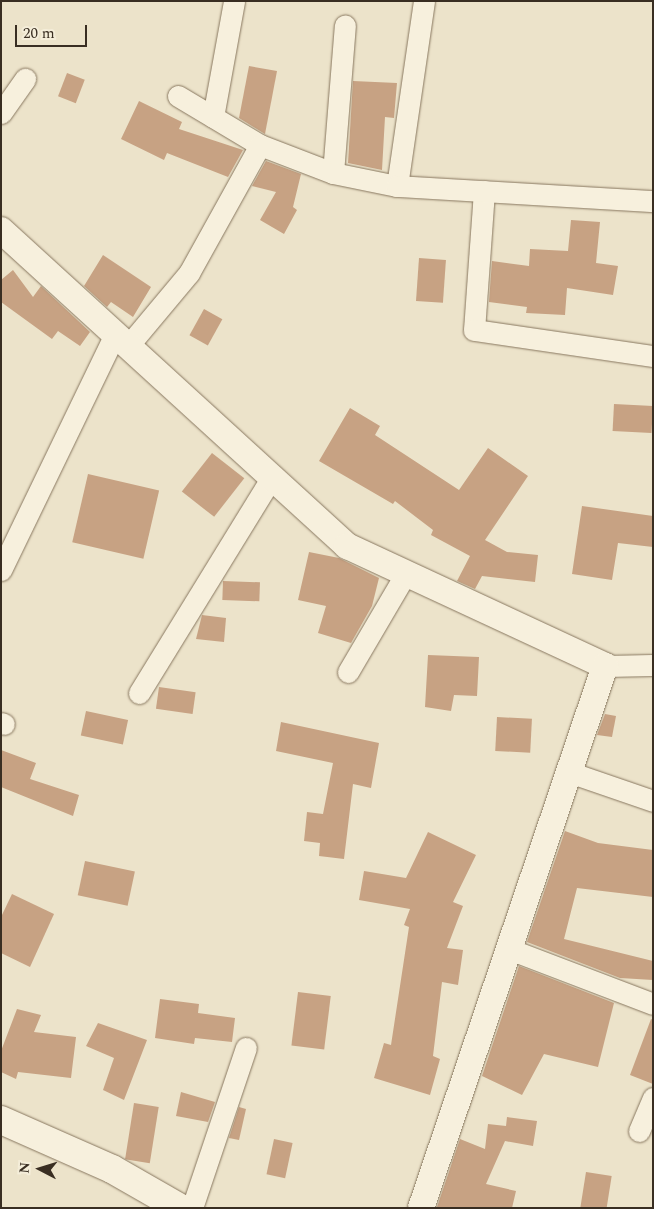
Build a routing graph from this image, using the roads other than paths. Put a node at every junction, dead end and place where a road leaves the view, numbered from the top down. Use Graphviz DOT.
graph roads {
  1 [pos="234,1"];
  2 [pos="424,1"];
  3 [pos="344,25"];
  4 [pos="25,79"];
  5 [pos="178,96"];
  6 [pos="1,113"];
  7 [pos="213,117"];
  8 [pos="260,145"];
  9 [pos="333,173"];
  10 [pos="397,186"];
  11 [pos="484,191"];
  12 [pos="653,201"];
  13 [pos="1,230"];
  14 [pos="121,340"];
  15 [pos="653,356"];
  16 [pos="272,477"];
  17 [pos="1,570"];
  18 [pos="406,573"];
  19 [pos="653,665"];
  20 [pos="605,666"];
  21 [pos="348,672"];
  22 [pos="139,693"];
  23 [pos="569,772"];
  24 [pos="653,801"];
  25 [pos="509,948"];
  26 [pos="653,1004"];
  27 [pos="246,1048"];
  28 [pos="653,1098"];
  29 [pos="1,1120"];
  30 [pos="639,1132"];
  31 [pos="180,1208"];
  32 [pos="192,1208"];
  33 [pos="421,1208"];
  1 -- 7 [label="street"];
  2 -- 10 [label="street"];
  3 -- 9 [label="street"];
  4 -- 6 [label="street"];
  5 -- 7 [label="street"];
  7 -- 8 [label="street"];
  8 -- 9 [label="street"];
  8 -- 14 [label="street"];
  9 -- 10 [label="street"];
  10 -- 11 [label="street"];
  11 -- 12 [label="street"];
  11 -- 15 [label="street"];
  13 -- 14 [label="street"];
  14 -- 16 [label="street"];
  14 -- 17 [label="street"];
  16 -- 18 [label="street"];
  16 -- 22 [label="street"];
  18 -- 20 [label="street"];
  18 -- 21 [label="street"];
  19 -- 20 [label="street"];
  20 -- 23 [label="street"];
  23 -- 24 [label="street"];
  23 -- 25 [label="street"];
  25 -- 26 [label="street"];
  25 -- 33 [label="street"];
  27 -- 32 [label="street"];
  28 -- 30 [label="street"];
  29 -- 31 [label="main road"];
}
